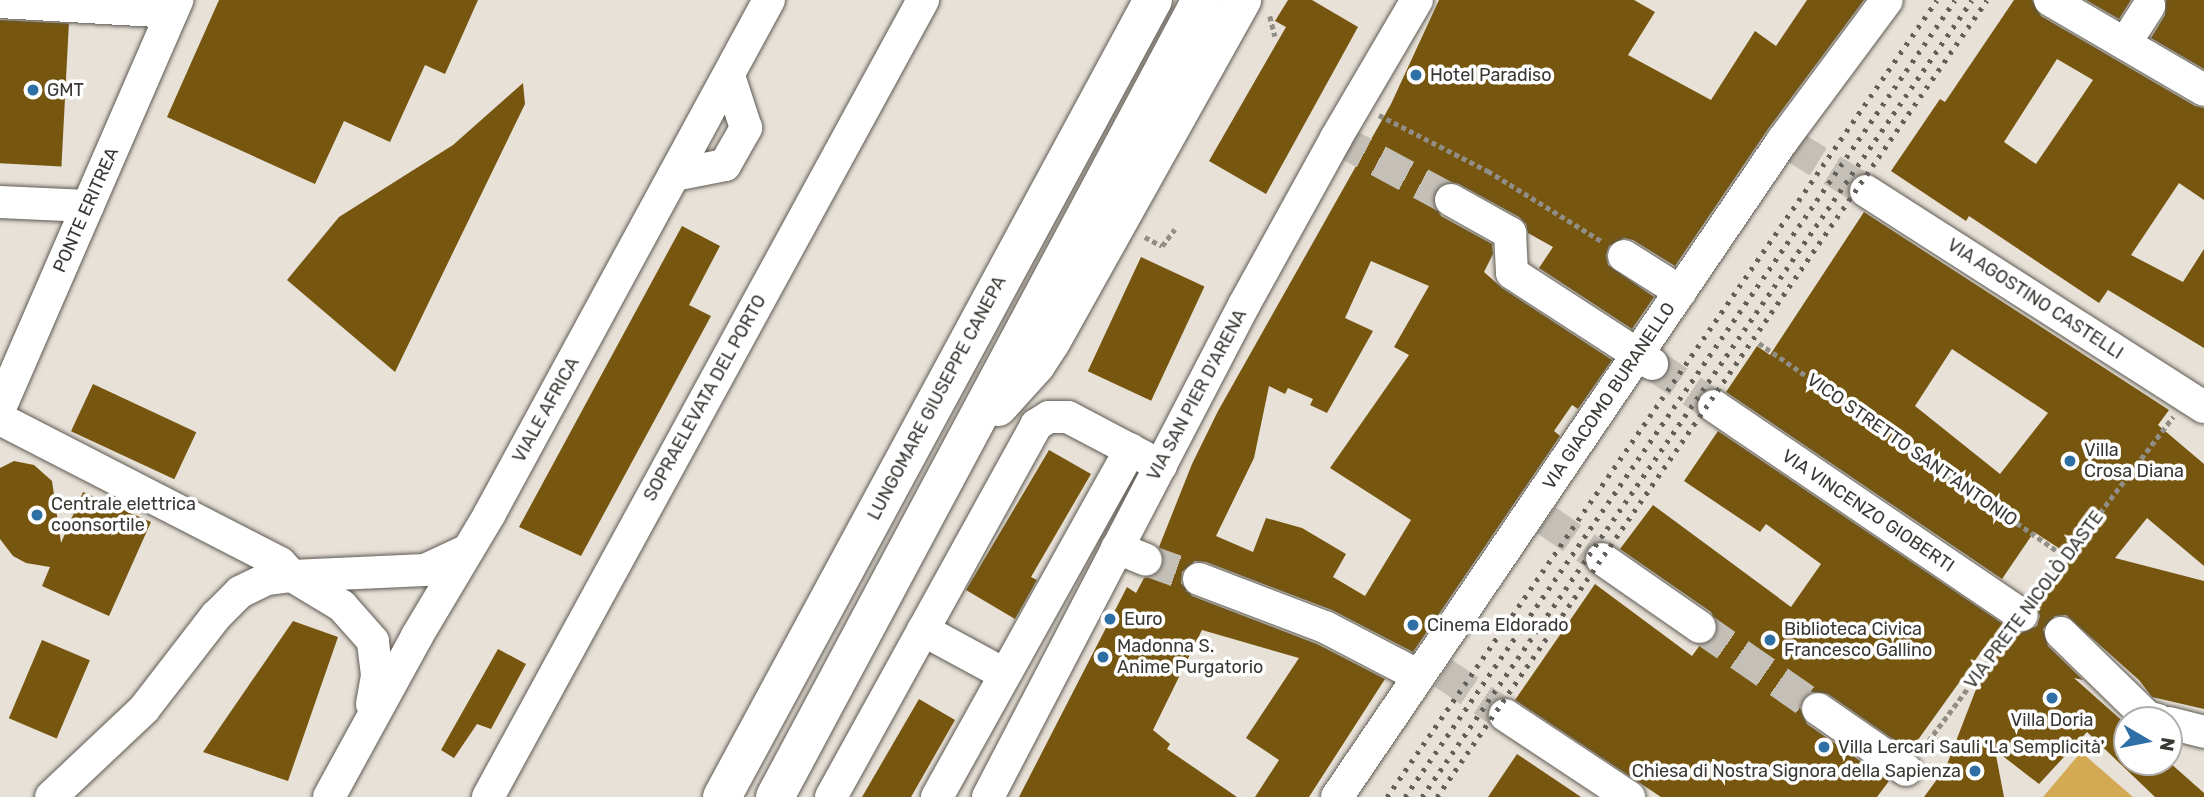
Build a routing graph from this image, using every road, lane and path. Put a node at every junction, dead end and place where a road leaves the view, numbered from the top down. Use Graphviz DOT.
graph roads {
  1 [pos="923,0"];
  2 [pos="1153,0"];
  3 [pos="1201,0"];
  4 [pos="1417,0"];
  5 [pos="1887,0"];
  6 [pos="2050,0"];
  7 [pos="0,2"];
  8 [pos="1257,4"];
  9 [pos="175,6"];
  10 [pos="2149,6"];
  11 [pos="764,7"];
  12 [pos="1275,36"];
  13 [pos="2126,42"];
  14 [pos="2204,90"];
  15 [pos="1356,103"];
  16 [pos="1866,191"];
  17 [pos="1451,200"];
  18 [pos="0,202"];
  19 [pos="88,206"];
  20 [pos="1624,256"];
  21 [pos="1681,292"];
  22 [pos="1759,343"];
  23 [pos="1644,359"];
  24 [pos="2200,405"];
  25 [pos="1714,406"];
  26 [pos="0,408"];
  27 [pos="0,419"];
  28 [pos="969,440"];
  29 [pos="1131,449"];
  30 [pos="1161,466"];
  31 [pos="1116,548"];
  32 [pos="466,551"];
  33 [pos="2066,556"];
  34 [pos="1602,559"];
  35 [pos="1146,560"];
  36 [pos="292,576"];
  37 [pos="1199,579"];
  38 [pos="2022,615"];
  39 [pos="1700,627"];
  40 [pos="923,629"];
  41 [pos="2061,633"];
  42 [pos="1430,671"];
  43 [pos="1003,674"];
  44 [pos="2136,706"];
  45 [pos="1818,709"];
  46 [pos="1506,715"];
  47 [pos="367,725"];
  48 [pos="2183,727"];
  49 [pos="2204,732"];
  50 [pos="1906,770"];
  51 [pos="51,797"];
  52 [pos="329,797"];
  53 [pos="488,797"];
  54 [pos="722,797"];
  55 [pos="775,797"];
  56 [pos="831,797"];
  57 [pos="937,797"];
  58 [pos="988,797"];
  59 [pos="1337,797"];
  60 [pos="1629,797"];
  1 -- 53 [label="street, SOPRAELEVATA DEL PORTO"];
  2 -- 54 [label="highway, LUNGOMARE GIUSEPPE CANEPA"];
  3 -- 28 [label="highway"];
  4 -- 15 [label="street, VIA SAN PIER D'ARENA"];
  5 -- 21 [label="street, VIA GIACOMO BURANELLO"];
  6 -- 13 [label="street"];
  7 -- 9 [label="street, PONTE ERITREA"];
  8 -- 12 [label="path"];
  8 -- 28 [label="highway"];
  9 -- 19 [label="street, PONTE ERITREA"];
  10 -- 13 [label="street"];
  11 -- 32 [label="street, VIALE AFRICA"];
  13 -- 14 [label="street"];
  15 -- 20 [label="path"];
  15 -- 30 [label="street, VIA SAN PIER D'ARENA"];
  16 -- 24 [label="street, VIA AGOSTINO CASTELLI"];
  17 -- 23 [label="street"];
  18 -- 19 [label="street"];
  19 -- 26 [label="street, PONTE ERITREA"];
  20 -- 21 [label="street"];
  21 -- 23 [label="street, VIA GIACOMO BURANELLO"];
  22 -- 33 [label="path, VICO STRETTO SANT'ANTONIO"];
  23 -- 42 [label="street, VIA GIACOMO BURANELLO"];
  24 -- 33 [label="path, VIA PRETE NICOLÒ DASTE"];
  25 -- 38 [label="street, VIA VINCENZO GIOBERTI"];
  27 -- 36 [label="street"];
  28 -- 55 [label="highway"];
  29 -- 30 [label="street"];
  29 -- 40 [label="street"];
  29 -- 43 [label="street"];
  30 -- 31 [label="street, VIA SAN PIER D'ARENA"];
  31 -- 35 [label="street"];
  31 -- 58 [label="street, VIA SAN PIER D'ARENA"];
  32 -- 36 [label="street"];
  32 -- 47 [label="street, VIALE AFRICA"];
  33 -- 38 [label="path, VIA PRETE NICOLÒ DASTE"];
  34 -- 39 [label="street"];
  36 -- 47 [label="street"];
  36 -- 51 [label="street"];
  37 -- 42 [label="street"];
  38 -- 50 [label="path, VIA PRETE NICOLÒ DASTE"];
  40 -- 43 [label="street"];
  40 -- 56 [label="street"];
  41 -- 44 [label="street"];
  42 -- 59 [label="street, VIA GIACOMO BURANELLO"];
  43 -- 57 [label="street"];
  45 -- 50 [label="street"];
  46 -- 60 [label="street"];
  47 -- 52 [label="street, VIALE AFRICA"];
  48 -- 49 [label="street"];
}
